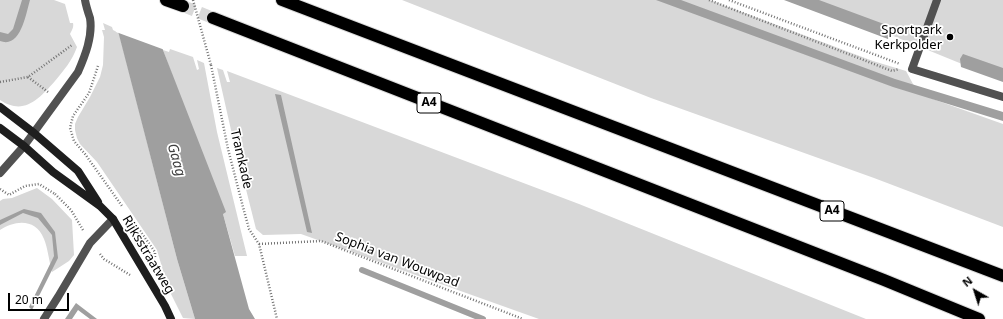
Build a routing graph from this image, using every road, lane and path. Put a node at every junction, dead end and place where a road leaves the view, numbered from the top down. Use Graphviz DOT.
graph roads {
  1 [pos="85,0"];
  2 [pos="166,0"];
  3 [pos="193,0"];
  4 [pos="282,0"];
  5 [pos="709,0"];
  6 [pos="729,0"];
  7 [pos="937,0"];
  8 [pos="182,6"];
  9 [pos="213,18"];
  10 [pos="90,31"];
  11 [pos="98,64"];
  12 [pos="910,68"];
  13 [pos="0,82"];
  14 [pos="1003,97"];
  15 [pos="0,107"];
  16 [pos="0,128"];
  17 [pos="34,133"];
  18 [pos="24,146"];
  19 [pos="90,160"];
  20 [pos="0,173"];
  21 [pos="100,206"];
  22 [pos="113,219"];
  23 [pos="259,244"];
  24 [pos="1003,276"];
  25 [pos="44,319"];
  26 [pos="171,319"];
  27 [pos="277,319"];
  28 [pos="523,319"];
  29 [pos="979,319"];
  1 -- 10 [label="street"];
  2 -- 8 [label="highway"];
  3 -- 23 [label="path, Tramkade, bridge"];
  4 -- 24 [label="highway, A4"];
  5 -- 12 [label="path"];
  6 -- 12 [label="path"];
  7 -- 12 [label="street"];
  9 -- 29 [label="highway, A4"];
  10 -- 13 [label="path"];
  10 -- 17 [label="street"];
  11 -- 19 [label="path"];
  12 -- 14 [label="street"];
  15 -- 17 [label="main road, Rijksstraatweg"];
  16 -- 18 [label="main road, Rijksstraatweg"];
  17 -- 18 [label="street"];
  17 -- 21 [label="main road, Rijksstraatweg"];
  18 -- 20 [label="street"];
  18 -- 21 [label="main road, Rijksstraatweg"];
  21 -- 22 [label="main road, Rijksstraatweg"];
  22 -- 25 [label="street"];
  22 -- 26 [label="main road, Rijksstraatweg"];
  23 -- 27 [label="path, Tramkade"];
  23 -- 28 [label="path, Sophia van Wouwpad"];
}
